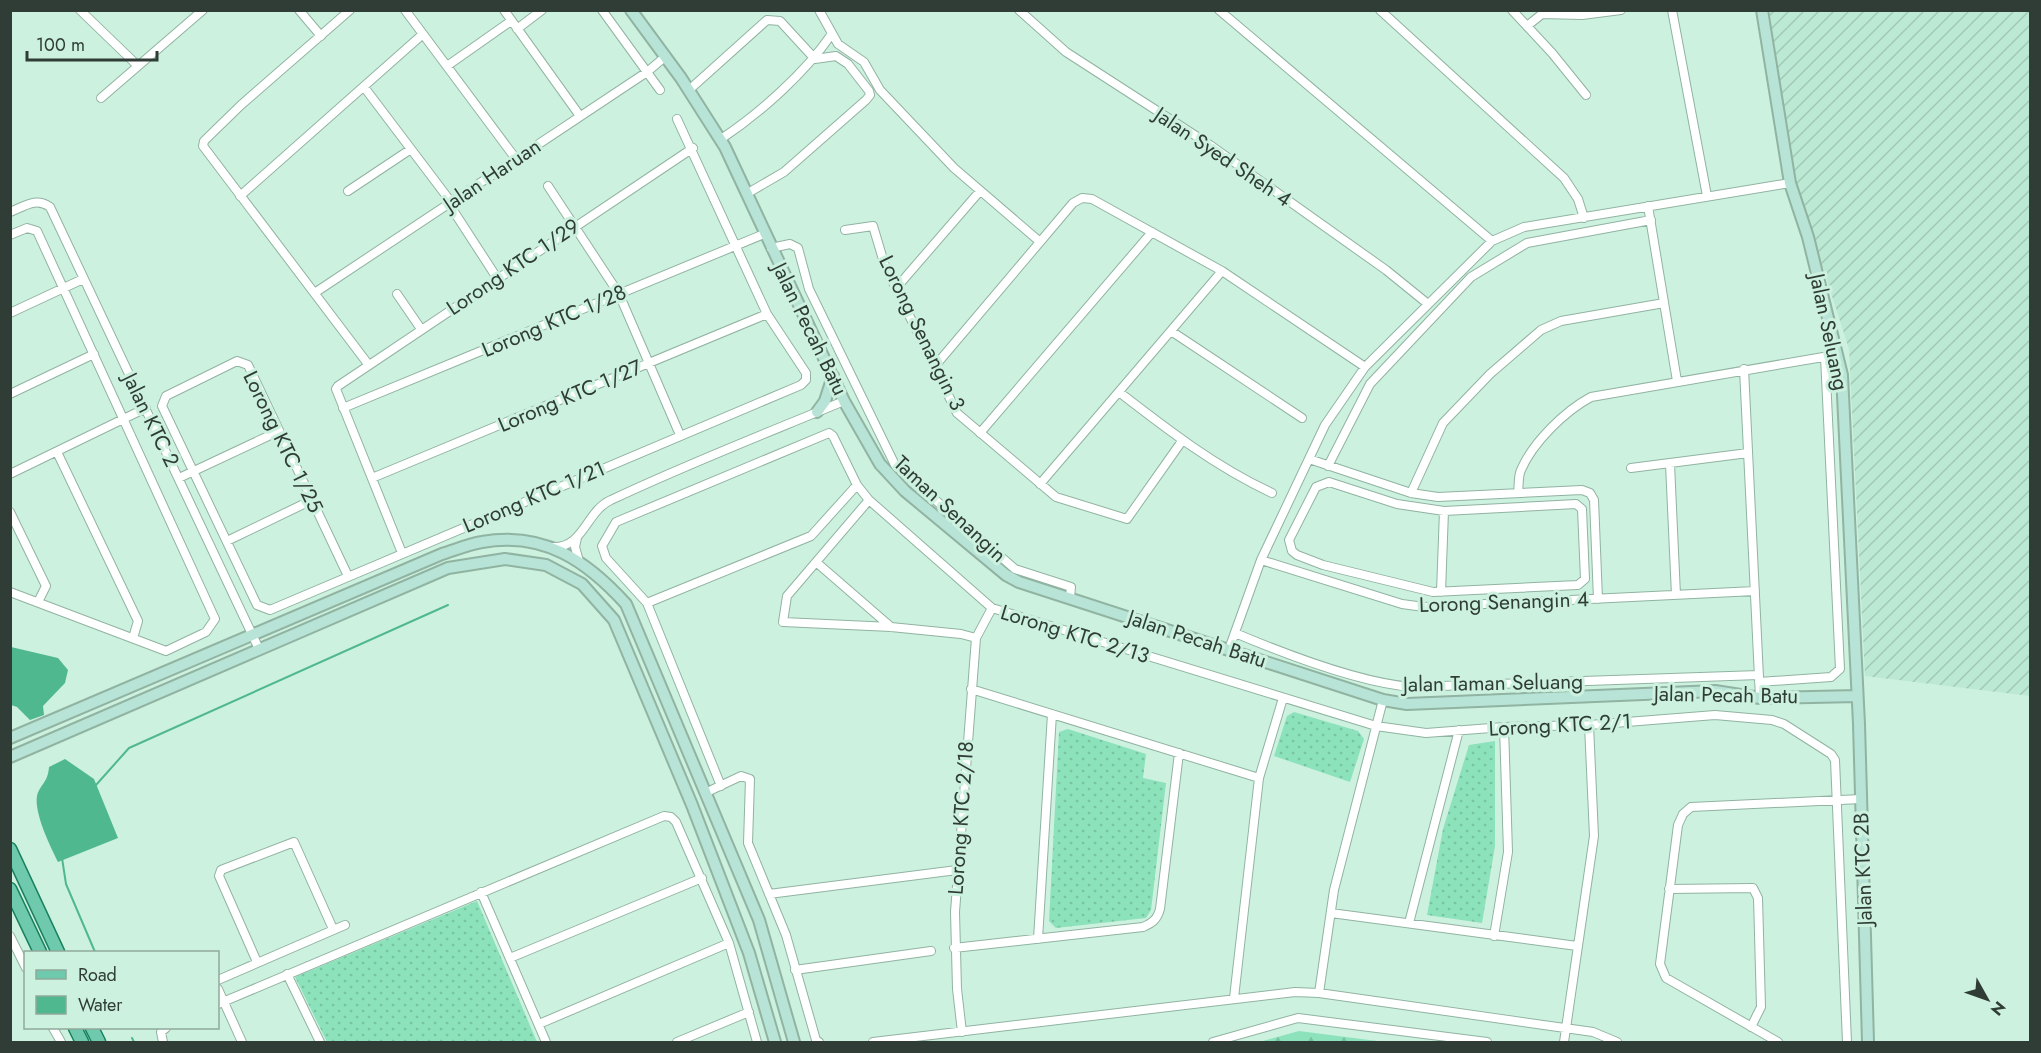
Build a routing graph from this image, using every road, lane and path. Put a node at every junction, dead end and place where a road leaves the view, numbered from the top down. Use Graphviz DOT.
graph roads {
  1 [pos="80,10"];
  2 [pos="203,10"];
  3 [pos="299,10"];
  4 [pos="350,10"];
  5 [pos="405,10"];
  6 [pos="504,10"];
  7 [pos="542,10"];
  8 [pos="602,10"];
  9 [pos="631,10"];
  10 [pos="819,10"];
  11 [pos="1018,10"];
  12 [pos="1219,10"];
  13 [pos="1380,10"];
  14 [pos="1512,10"];
  15 [pos="1621,10"];
  16 [pos="1672,10"];
  17 [pos="1762,10"];
  18 [pos="1582,13"];
  19 [pos="511,21"];
  20 [pos="1527,26"];
  21 [pos="518,29"];
  22 [pos="423,34"];
  23 [pos="831,35"];
  24 [pos="321,36"];
  25 [pos="666,56"];
  26 [pos="815,59"];
  27 [pos="138,66"];
  28 [pos="447,66"];
  29 [pos="647,72"];
  30 [pos="364,87"];
  31 [pos="660,90"];
  32 [pos="689,90"];
  33 [pos="1586,95"];
  34 [pos="101,98"];
  35 [pos="580,116"];
  36 [pos="677,119"];
  37 [pos="721,139"];
  38 [pos="693,148"];
  39 [pos="411,149"];
  40 [pos="516,159"];
  41 [pos="1790,183"];
  42 [pos="548,186"];
  43 [pos="348,191"];
  44 [pos="980,191"];
  45 [pos="748,193"];
  46 [pos="240,196"];
  47 [pos="1707,196"];
  48 [pos="450,203"];
  49 [pos="1648,206"];
  50 [pos="10,212"];
  51 [pos="1584,218"];
  52 [pos="1651,220"];
  53 [pos="575,226"];
  54 [pos="844,230"];
  55 [pos="1152,232"];
  56 [pos="764,234"];
  57 [pos="10,235"];
  58 [pos="1039,241"];
  59 [pos="1492,242"];
  60 [pos="735,246"];
  61 [pos="771,248"];
  62 [pos="1222,271"];
  63 [pos="497,278"];
  64 [pos="83,279"];
  65 [pos="897,287"];
  66 [pos="64,288"];
  67 [pos="316,292"];
  68 [pos="397,294"];
  69 [pos="619,294"];
  70 [pos="1664,303"];
  71 [pos="1428,304"];
  72 [pos="10,314"];
  73 [pos="767,314"];
  74 [pos="421,329"];
  75 [pos="1171,331"];
  76 [pos="1837,353"];
  77 [pos="94,354"];
  78 [pos="1826,357"];
  79 [pos="649,363"];
  80 [pos="368,364"];
  81 [pos="935,366"];
  82 [pos="1365,367"];
  83 [pos="1744,369"];
  84 [pos="833,376"];
  85 [pos="1677,381"];
  86 [pos="1119,392"];
  87 [pos="10,394"];
  88 [pos="844,400"];
  89 [pos="146,408"];
  90 [pos="343,408"];
  91 [pos="816,412"];
  92 [pos="1302,418"];
  93 [pos="123,420"];
  94 [pos="279,431"];
  95 [pos="980,433"];
  96 [pos="680,435"];
  97 [pos="1182,441"];
  98 [pos="57,452"];
  99 [pos="1748,453"];
  100 [pos="1309,459"];
  101 [pos="1670,464"];
  102 [pos="1328,466"];
  103 [pos="1631,468"];
  104 [pos="194,472"];
  105 [pos="10,474"];
  106 [pos="1359,476"];
  107 [pos="179,478"];
  108 [pos="372,478"];
  109 [pos="1040,484"];
  110 [pos="857,485"];
  111 [pos="1356,491"];
  112 [pos="1541,492"];
  113 [pos="1272,493"];
  114 [pos="1411,493"];
  115 [pos="1518,493"];
  116 [pos="312,500"];
  117 [pos="869,500"];
  118 [pos="1542,505"];
  119 [pos="1444,511"];
  120 [pos="10,512"];
  121 [pos="577,538"];
  122 [pos="227,541"];
  123 [pos="549,547"];
  124 [pos="402,553"];
  125 [pos="1261,560"];
  126 [pos="579,561"];
  127 [pos="816,562"];
  128 [pos="1323,565"];
  129 [pos="348,576"];
  130 [pos="1320,578"];
  131 [pos="1546,586"];
  132 [pos="1755,591"];
  133 [pos="10,592"];
  134 [pos="1441,592"];
  135 [pos="1676,595"];
  136 [pos="1070,597"];
  137 [pos="1598,599"];
  138 [pos="1547,601"];
  139 [pos="38,602"];
  140 [pos="646,603"];
  141 [pos="992,608"];
  142 [pos="891,627"];
  143 [pos="1235,633"];
  144 [pos="252,634"];
  145 [pos="133,638"];
  146 [pos="976,638"];
  147 [pos="259,649"];
  148 [pos="1229,650"];
  149 [pos="1759,678"];
  150 [pos="971,689"];
  151 [pos="1857,696"];
  152 [pos="1283,698"];
  153 [pos="1760,698"];
  154 [pos="1383,700"];
  155 [pos="1052,714"];
  156 [pos="1589,725"];
  157 [pos="1376,726"];
  158 [pos="1504,727"];
  159 [pos="1459,730"];
  160 [pos="10,738"];
  161 [pos="1179,753"];
  162 [pos="10,757"];
  163 [pos="1259,778"];
  164 [pos="721,786"];
  165 [pos="705,794"];
  166 [pos="1861,799"];
  167 [pos="1836,800"];
  168 [pos="10,849"];
  169 [pos="957,870"];
  170 [pos="702,878"];
  171 [pos="10,889"];
  172 [pos="1669,889"];
  173 [pos="481,892"];
  174 [pos="769,894"];
  175 [pos="1331,913"];
  176 [pos="1409,923"];
  177 [pos="345,925"];
  178 [pos="333,929"];
  179 [pos="10,936"];
  180 [pos="1494,936"];
  181 [pos="1038,939"];
  182 [pos="729,943"];
  183 [pos="1577,946"];
  184 [pos="954,948"];
  185 [pos="40,951"];
  186 [pos="58,951"];
  187 [pos="931,951"];
  188 [pos="510,958"];
  189 [pos="257,962"];
  190 [pos="24,964"];
  191 [pos="795,970"];
  192 [pos="287,974"];
  193 [pos="219,980"];
  194 [pos="1318,993"];
  195 [pos="1234,998"];
  196 [pos="220,1003"];
  197 [pos="749,1012"];
  198 [pos="539,1024"];
  199 [pos="1751,1027"];
  200 [pos="1566,1029"];
  201 [pos="962,1032"];
  202 [pos="242,1042"];
  203 [pos="320,1042"];
  204 [pos="546,1042"];
  205 [pos="677,1042"];
  206 [pos="757,1042"];
  207 [pos="775,1042"];
  208 [pos="794,1042"];
  209 [pos="819,1042"];
  210 [pos="873,1042"];
  211 [pos="1213,1042"];
  212 [pos="1487,1042"];
  213 [pos="1564,1042"];
  214 [pos="1617,1042"];
  215 [pos="1778,1042"];
  216 [pos="1846,1042"];
  217 [pos="1868,1042"];
  1 -- 27 [label="street"];
  2 -- 27 [label="street"];
  3 -- 24 [label="street"];
  4 -- 24 [label="street"];
  5 -- 22 [label="street"];
  6 -- 19 [label="street"];
  7 -- 21 [label="street"];
  8 -- 29 [label="street"];
  9 -- 25 [label="street, Jalan Pecah Batu"];
  10 -- 23 [label="street"];
  11 -- 71 [label="street, Jalan Syed Sheh 4"];
  12 -- 59 [label="street"];
  13 -- 51 [label="street"];
  14 -- 20 [label="street"];
  15 -- 18 [label="street"];
  16 -- 47 [label="street"];
  17 -- 41 [label="street, Jalan Seluang"];
  18 -- 20 [label="street"];
  19 -- 21 [label="street"];
  19 -- 28 [label="street"];
  20 -- 33 [label="street"];
  21 -- 35 [label="street"];
  22 -- 28 [label="street"];
  22 -- 30 [label="street"];
  23 -- 26 [label="street"];
  23 -- 44 [label="street"];
  24 -- 46 [label="street"];
  25 -- 29 [label="street, Jalan Haruan"];
  25 -- 32 [label="street, Jalan Pecah Batu"];
  26 -- 32 [label="street"];
  26 -- 37 [label="street"];
  26 -- 45 [label="street"];
  27 -- 34 [label="street"];
  28 -- 40 [label="street"];
  29 -- 31 [label="street"];
  29 -- 35 [label="street, Jalan Haruan"];
  30 -- 39 [label="street"];
  30 -- 46 [label="street"];
  32 -- 37 [label="street, Jalan Pecah Batu"];
  35 -- 40 [label="street, Jalan Haruan"];
  36 -- 38 [label="street, Lorong KTC 1/21"];
  37 -- 45 [label="street, Jalan Pecah Batu"];
  38 -- 53 [label="street, Lorong KTC 1/29"];
  38 -- 60 [label="street, Lorong KTC 1/21"];
  39 -- 43 [label="street"];
  39 -- 48 [label="street"];
  40 -- 48 [label="street, Jalan Haruan"];
  41 -- 47 [label="street"];
  41 -- 76 [label="street, Jalan Seluang"];
  42 -- 53 [label="street"];
  44 -- 58 [label="street"];
  44 -- 65 [label="street"];
  45 -- 56 [label="street, Jalan Pecah Batu"];
  46 -- 67 [label="street"];
  47 -- 49 [label="street"];
  48 -- 63 [label="street"];
  48 -- 67 [label="street, Jalan Haruan"];
  49 -- 51 [label="street"];
  49 -- 52 [label="street"];
  50 -- 64 [label="street, Jalan KTC 2"];
  51 -- 59 [label="street"];
  52 -- 70 [label="street"];
  52 -- 102 [label="street"];
  53 -- 63 [label="street, Lorong KTC 1/29"];
  53 -- 69 [label="street"];
  54 -- 65 [label="street, Lorong Senangin 3"];
  55 -- 58 [label="street"];
  55 -- 62 [label="street"];
  55 -- 95 [label="street"];
  56 -- 60 [label="street, Lorong KTC 1/28"];
  56 -- 61 [label="street, Jalan Pecah Batu"];
  57 -- 66 [label="street"];
  58 -- 81 [label="street"];
  59 -- 71 [label="street"];
  60 -- 69 [label="street, Lorong KTC 1/28"];
  60 -- 73 [label="street, Lorong KTC 1/21"];
  61 -- 84 [label="street, Jalan Pecah Batu"];
  61 -- 136 [label="street, Taman Senangin"];
  62 -- 75 [label="street"];
  62 -- 82 [label="street"];
  63 -- 74 [label="street, Lorong KTC 1/29"];
  64 -- 66 [label="street"];
  64 -- 89 [label="street, Jalan KTC 2"];
  65 -- 81 [label="street, Lorong Senangin 3"];
  66 -- 72 [label="street"];
  66 -- 77 [label="street"];
  67 -- 80 [label="street"];
  68 -- 74 [label="street"];
  69 -- 79 [label="street"];
  69 -- 90 [label="street, Lorong KTC 1/28"];
  70 -- 85 [label="street"];
  70 -- 114 [label="street"];
  71 -- 82 [label="street"];
  73 -- 79 [label="street, Lorong KTC 1/27"];
  73 -- 96 [label="street, Lorong KTC 1/21"];
  74 -- 80 [label="street, Lorong KTC 1/29"];
  75 -- 86 [label="street"];
  75 -- 92 [label="street"];
  76 -- 78 [label="street"];
  76 -- 151 [label="street, Jalan Seluang"];
  77 -- 87 [label="street"];
  77 -- 93 [label="street"];
  78 -- 83 [label="street"];
  78 -- 149 [label="street, Jalan Taman Seluang"];
  79 -- 96 [label="street"];
  79 -- 108 [label="street, Lorong KTC 1/27"];
  80 -- 90 [label="street, Lorong KTC 1/29"];
  81 -- 95 [label="street, Lorong Senangin 3"];
  82 -- 100 [label="street"];
  83 -- 85 [label="street"];
  83 -- 99 [label="street"];
  84 -- 88 [label="street, Jalan Pecah Batu"];
  84 -- 91 [label="street"];
  85 -- 115 [label="street"];
  86 -- 97 [label="street"];
  86 -- 109 [label="street"];
  88 -- 91 [label="street"];
  88 -- 136 [label="street, Jalan Pecah Batu"];
  89 -- 93 [label="street"];
  89 -- 107 [label="street, Jalan KTC 2"];
  90 -- 108 [label="street"];
  91 -- 121 [label="street"];
  93 -- 98 [label="street"];
  93 -- 145 [label="street"];
  94 -- 104 [label="street"];
  94 -- 104 [label="street, Lorong KTC 1/25"];
  94 -- 116 [label="street, Lorong KTC 1/25"];
  95 -- 109 [label="street, Lorong Senangin 3"];
  96 -- 124 [label="street, Lorong KTC 1/21"];
  97 -- 109 [label="street, Lorong Senangin 3"];
  97 -- 113 [label="street"];
  98 -- 105 [label="street"];
  98 -- 145 [label="street"];
  99 -- 101 [label="street"];
  99 -- 132 [label="street"];
  100 -- 102 [label="street"];
  100 -- 125 [label="street"];
  101 -- 103 [label="street"];
  101 -- 135 [label="street"];
  102 -- 106 [label="street"];
  104 -- 107 [label="street"];
  104 -- 122 [label="street, Lorong KTC 1/21"];
  106 -- 111 [label="street"];
  106 -- 114 [label="street"];
  107 -- 144 [label="street, Jalan KTC 2"];
  108 -- 124 [label="street"];
  110 -- 117 [label="street, Lorong KTC 2/13"];
  110 -- 140 [label="street"];
  110 -- 140 [label="street, Lorong KTC 2/13"];
  111 -- 119 [label="street"];
  111 -- 128 [label="street"];
  112 -- 115 [label="street"];
  112 -- 118 [label="street"];
  112 -- 137 [label="street"];
  114 -- 115 [label="street"];
  116 -- 122 [label="street"];
  116 -- 129 [label="street, Lorong KTC 1/25"];
  117 -- 127 [label="street"];
  117 -- 141 [label="street, Lorong KTC 2/13"];
  118 -- 119 [label="street"];
  118 -- 131 [label="street"];
  119 -- 134 [label="street"];
  120 -- 139 [label="street"];
  121 -- 123 [label="street"];
  121 -- 126 [label="street"];
  122 -- 129 [label="street, Lorong KTC 1/21"];
  123 -- 126 [label="street"];
  123 -- 144 [label="street"];
  124 -- 129 [label="street, Lorong KTC 1/21"];
  125 -- 130 [label="street, Lorong Senangin 4"];
  125 -- 143 [label="street"];
  126 -- 165 [label="street"];
  127 -- 142 [label="street"];
  127 -- 142 [label="street"];
  128 -- 130 [label="street"];
  128 -- 134 [label="street"];
  130 -- 138 [label="street, Lorong Senangin 4"];
  131 -- 134 [label="street"];
  131 -- 138 [label="street"];
  132 -- 135 [label="street, Lorong Senangin 4"];
  132 -- 149 [label="street"];
  133 -- 139 [label="street"];
  135 -- 137 [label="street, Lorong Senangin 4"];
  136 -- 148 [label="street, Jalan Pecah Batu"];
  137 -- 138 [label="street, Lorong Senangin 4"];
  139 -- 145 [label="street"];
  140 -- 164 [label="street"];
  141 -- 146 [label="street, Lorong KTC 2/18"];
  141 -- 152 [label="street, Lorong KTC 2/13"];
  142 -- 146 [label="street"];
  143 -- 148 [label="street"];
  143 -- 149 [label="street, Jalan Taman Seluang"];
  144 -- 147 [label="street, Jalan KTC 2"];
  144 -- 160 [label="street"];
  146 -- 150 [label="street, Lorong KTC 2/18"];
  147 -- 162 [label="street"];
  147 -- 207 [label="street"];
  148 -- 154 [label="street, Jalan Pecah Batu"];
  149 -- 153 [label="street"];
  150 -- 155 [label="street"];
  150 -- 169 [label="street, Lorong KTC 2/18"];
  151 -- 153 [label="street, Jalan Pecah Batu"];
  151 -- 166 [label="street, Jalan KTC 2B"];
  152 -- 157 [label="street, Lorong KTC 2/13"];
  152 -- 163 [label="street"];
  153 -- 154 [label="street, Jalan Pecah Batu"];
  154 -- 157 [label="street"];
  155 -- 161 [label="street"];
  155 -- 181 [label="street"];
  156 -- 158 [label="street, Lorong KTC 2/1"];
  156 -- 167 [label="street, Lorong KTC 2/1"];
  156 -- 183 [label="street"];
  157 -- 159 [label="street, Lorong KTC 2/1"];
  157 -- 175 [label="street"];
  158 -- 159 [label="street, Lorong KTC 2/1"];
  158 -- 180 [label="street"];
  159 -- 176 [label="street"];
  161 -- 163 [label="street"];
  161 -- 181 [label="street"];
  163 -- 195 [label="street"];
  164 -- 165 [label="street"];
  164 -- 174 [label="street"];
  165 -- 208 [label="street"];
  166 -- 167 [label="street"];
  166 -- 217 [label="street, Jalan KTC 2B"];
  167 -- 172 [label="street"];
  167 -- 216 [label="street"];
  168 -- 186 [label="main road"];
  169 -- 174 [label="street"];
  169 -- 184 [label="street, Lorong KTC 2/18"];
  170 -- 173 [label="street"];
  170 -- 182 [label="street"];
  170 -- 188 [label="street"];
  171 -- 185 [label="main road"];
  172 -- 199 [label="street"];
  172 -- 199 [label="street"];
  173 -- 188 [label="street"];
  173 -- 192 [label="street"];
  174 -- 191 [label="street"];
  175 -- 176 [label="street"];
  175 -- 194 [label="street"];
  176 -- 180 [label="street"];
  177 -- 178 [label="street"];
  178 -- 189 [label="street"];
  178 -- 189 [label="street"];
  179 -- 190 [label="street"];
  180 -- 183 [label="street"];
  181 -- 184 [label="street"];
  182 -- 197 [label="street"];
  182 -- 198 [label="street"];
  183 -- 200 [label="street"];
  184 -- 201 [label="street, Lorong KTC 2/18"];
  187 -- 191 [label="street"];
  188 -- 198 [label="street"];
  189 -- 193 [label="street"];
  191 -- 209 [label="street"];
  192 -- 196 [label="street"];
  192 -- 203 [label="street"];
  194 -- 195 [label="street"];
  194 -- 200 [label="street"];
  195 -- 201 [label="street"];
  196 -- 202 [label="street"];
  197 -- 205 [label="street"];
  197 -- 206 [label="street"];
  198 -- 204 [label="street"];
  199 -- 215 [label="street"];
  200 -- 213 [label="street"];
  200 -- 214 [label="street"];
  201 -- 210 [label="street"];
  211 -- 212 [label="street"];
}
